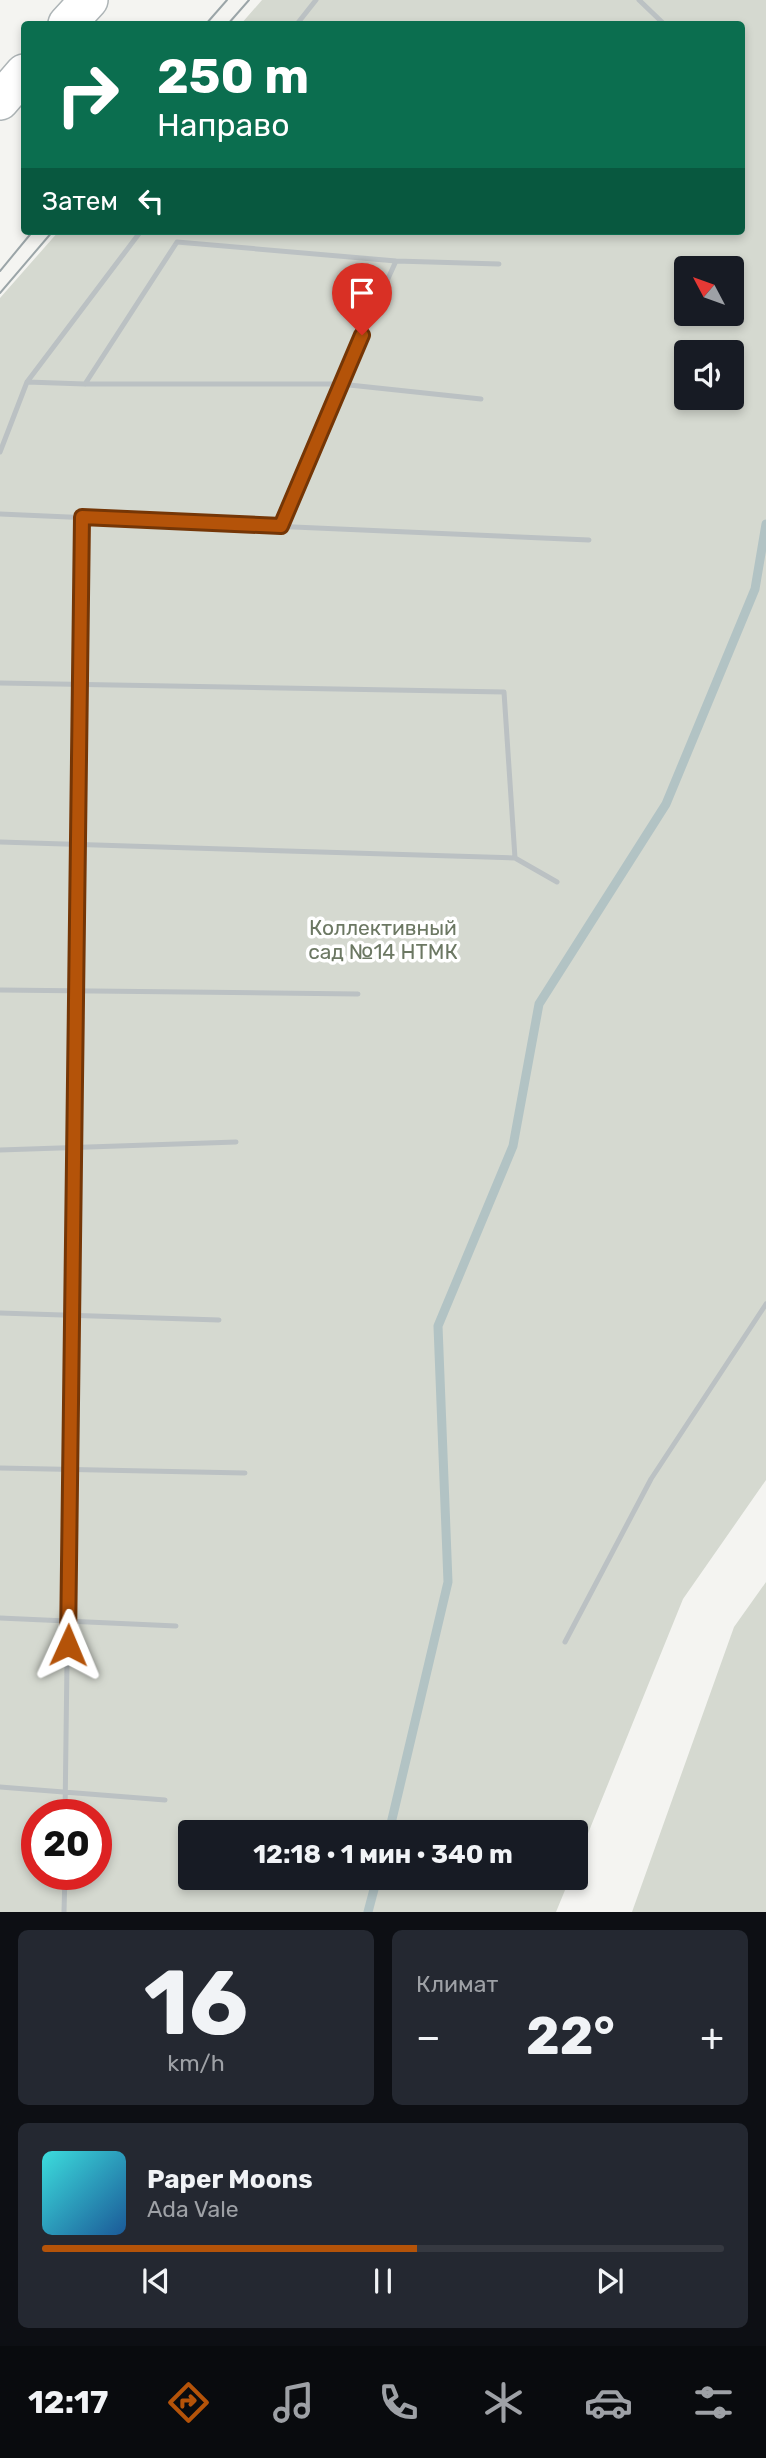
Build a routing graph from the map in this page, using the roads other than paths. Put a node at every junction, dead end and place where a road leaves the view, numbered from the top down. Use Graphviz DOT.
graph roads {
  1 [pos="89,0"];
  2 [pos="316,0"];
  3 [pos="639,0"];
  4 [pos="70,21"];
  5 [pos="299,21"];
  6 [pos="661,21"];
  7 [pos="21,76"];
  8 [pos="0,101"];
  9 [pos="138,235"];
  10 [pos="396,261"];
  11 [pos="499,264"];
  12 [pos="27,382"];
  13 [pos="85,384"];
  14 [pos="340,384"];
  15 [pos="481,399"];
  16 [pos="0,452"];
  17 [pos="0,514"];
  18 [pos="82,517"];
  19 [pos="281,526"];
  20 [pos="589,540"];
  21 [pos="0,683"];
  22 [pos="79,685"];
  23 [pos="0,842"];
  24 [pos="78,845"];
  25 [pos="516,858"];
  26 [pos="557,882"];
  27 [pos="0,989"];
  28 [pos="76,990"];
  29 [pos="358,994"];
  30 [pos="236,1142"];
  31 [pos="74,1147"];
  32 [pos="0,1150"];
  33 [pos="766,1304"];
  34 [pos="0,1313"];
  35 [pos="72,1315"];
  36 [pos="219,1320"];
  37 [pos="0,1468"];
  38 [pos="70,1469"];
  39 [pos="246,1473"];
  40 [pos="0,1618"];
  41 [pos="68,1621"];
  42 [pos="176,1626"];
  43 [pos="565,1642"];
  44 [pos="0,1787"];
  45 [pos="66,1792"];
  46 [pos="66,1799"];
  47 [pos="165,1800"];
  48 [pos="65,1890"];
  49 [pos="64,1912"];
  1 -- 4 [label="main road"];
  2 -- 5 [label="lane"];
  3 -- 6 [label="lane"];
  7 -- 8 [label="main road"];
  9 -- 12 [label="lane"];
  10 -- 11 [label="lane"];
  10 -- 13 [label="lane"];
  10 -- 14 [label="lane"];
  12 -- 13 [label="lane"];
  12 -- 16 [label="lane"];
  13 -- 14 [label="lane"];
  14 -- 15 [label="lane"];
  14 -- 19 [label="lane"];
  17 -- 18 [label="lane"];
  18 -- 19 [label="lane"];
  18 -- 22 [label="lane"];
  19 -- 20 [label="lane"];
  21 -- 22 [label="lane"];
  22 -- 24 [label="lane"];
  22 -- 25 [label="lane"];
  23 -- 24 [label="lane"];
  24 -- 25 [label="lane"];
  24 -- 28 [label="lane"];
  25 -- 26 [label="lane"];
  27 -- 28 [label="lane"];
  28 -- 29 [label="lane"];
  28 -- 31 [label="lane"];
  30 -- 31 [label="lane"];
  31 -- 32 [label="lane"];
  31 -- 35 [label="lane"];
  33 -- 43 [label="lane"];
  34 -- 35 [label="lane"];
  35 -- 36 [label="lane"];
  35 -- 38 [label="lane"];
  37 -- 38 [label="lane"];
  38 -- 39 [label="lane"];
  38 -- 41 [label="lane"];
  40 -- 41 [label="lane"];
  41 -- 42 [label="lane"];
  41 -- 45 [label="lane"];
  44 -- 45 [label="lane"];
  45 -- 46 [label="lane"];
  45 -- 47 [label="lane"];
  48 -- 49 [label="lane"];
}
